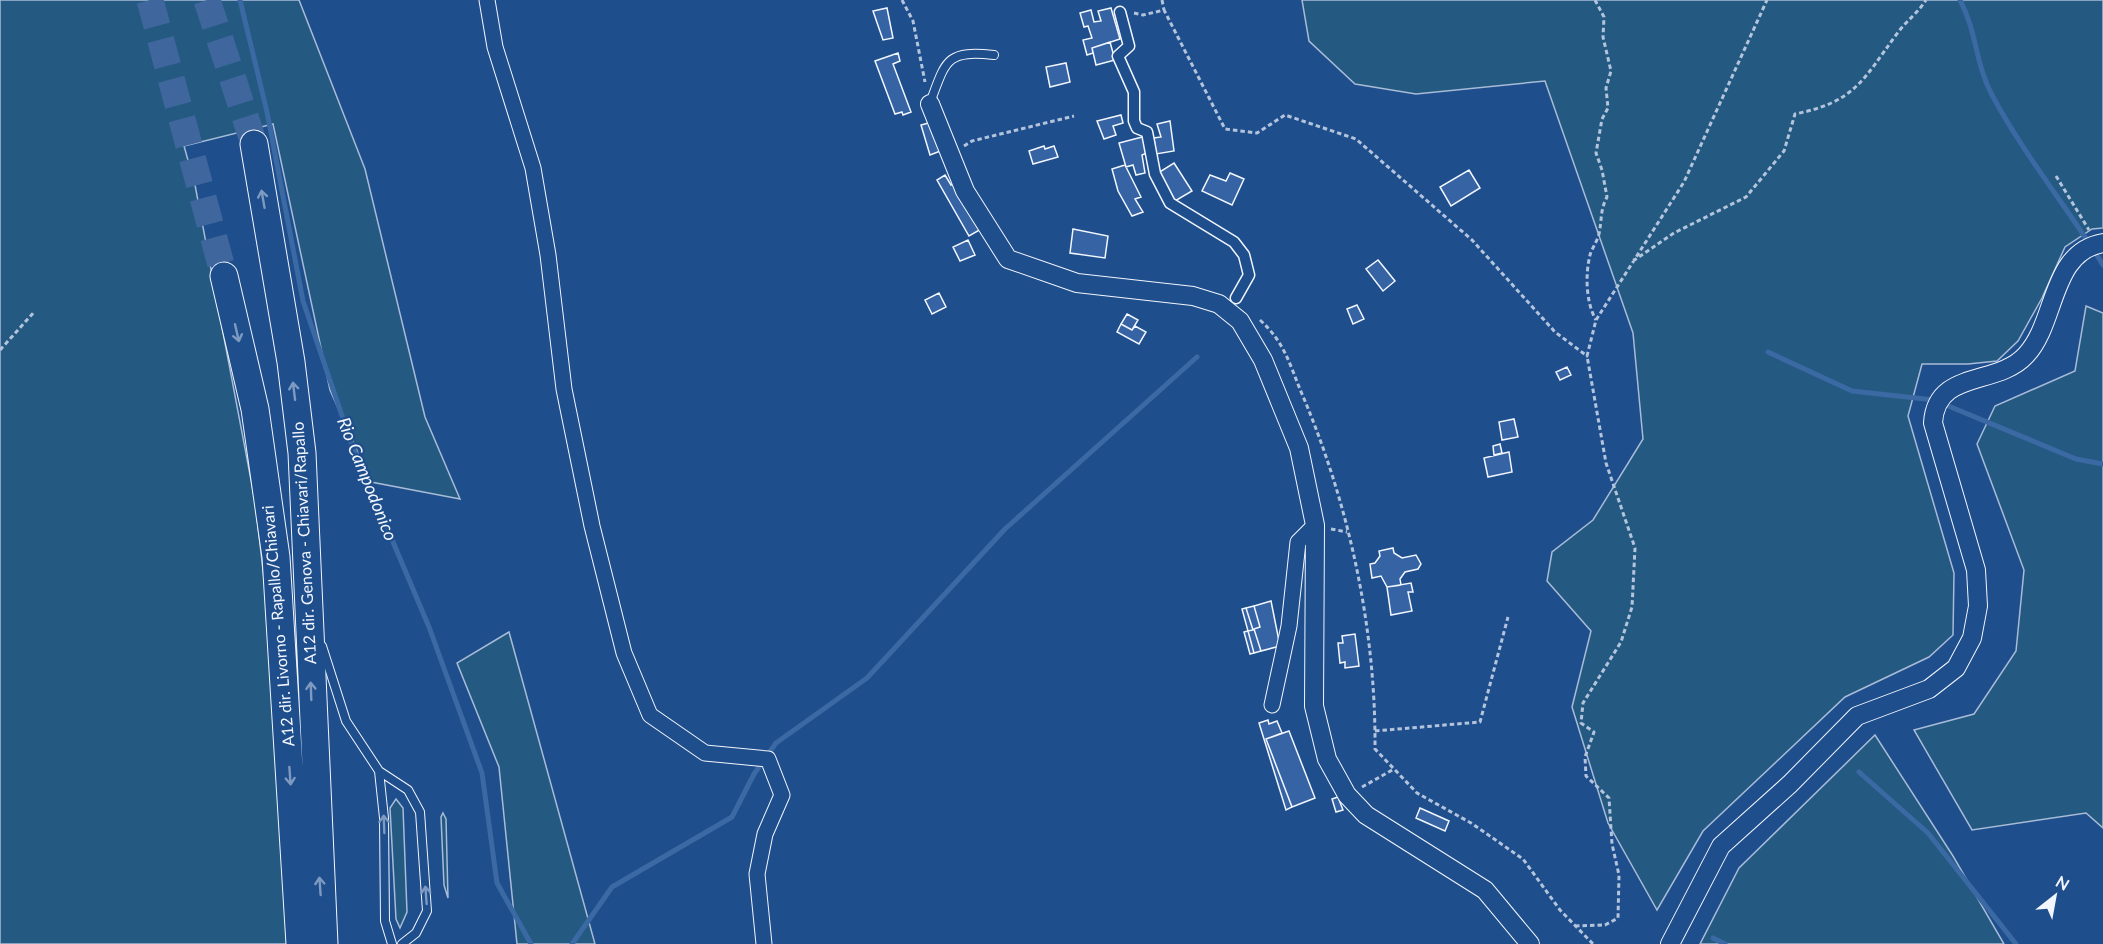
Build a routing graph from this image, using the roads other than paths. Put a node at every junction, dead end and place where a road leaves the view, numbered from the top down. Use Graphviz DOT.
graph roads {
  1 [pos="487,0"];
  2 [pos="1120,12"];
  3 [pos="994,55"];
  4 [pos="930,104"];
  5 [pos="254,144"];
  6 [pos="2100,244"];
  7 [pos="224,276"];
  8 [pos="1236,298"];
  9 [pos="302,453"];
  10 [pos="314,498"];
  11 [pos="1315,525"];
  12 [pos="320,632"];
  13 [pos="1272,705"];
  14 [pos="380,771"];
  15 [pos="300,944"];
  16 [pos="324,944"];
  17 [pos="392,944"];
  18 [pos="402,944"];
  19 [pos="764,944"];
  20 [pos="1530,944"];
  21 [pos="1670,944"];
  1 -- 19 [label="street"];
  2 -- 8 [label="street"];
  3 -- 4 [label="lane"];
  4 -- 11 [label="street"];
  9 -- 5 [label="highway, A12 dir. Genova - Chiavari/Rapallo, one-way"];
  6 -- 21 [label="street"];
  7 -- 15 [label="highway, A12 dir. Livorno - Rapallo/Chiavari, one-way"];
  9 -- 10 [label="lane"];
  16 -- 9 [label="highway, A12 dir. Genova - Chiavari/Rapallo, one-way"];
  11 -- 13 [label="street"];
  11 -- 20 [label="street"];
  12 -- 14 [label="lane"];
  17 -- 14 [label="lane, one-way"];
  18 -- 14 [label="lane, one-way"];
}
